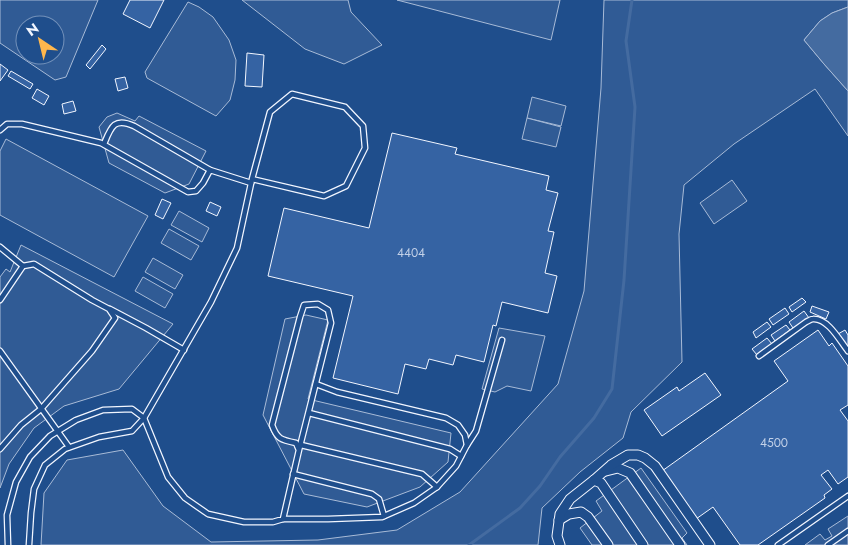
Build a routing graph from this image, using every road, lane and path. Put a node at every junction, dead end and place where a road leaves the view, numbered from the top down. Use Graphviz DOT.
graph roads {
  1 [pos="0,130"];
  2 [pos="104,144"];
  3 [pos="210,170"];
  4 [pos="251,181"];
  5 [pos="0,247"];
  6 [pos="23,266"];
  7 [pos="0,300"];
  8 [pos="109,309"];
  9 [pos="502,340"];
  10 [pos="184,350"];
  11 [pos="848,350"];
  12 [pos="0,351"];
  13 [pos="759,356"];
  14 [pos="316,384"];
  15 [pos="42,409"];
  16 [pos="309,413"];
  17 [pos="144,418"];
  18 [pos="58,431"];
  19 [pos="467,445"];
  20 [pos="69,447"];
  21 [pos="300,447"];
  22 [pos="0,449"];
  23 [pos="461,456"];
  24 [pos="603,472"];
  25 [pos="293,474"];
  26 [pos="594,480"];
  27 [pos="437,487"];
  28 [pos="848,496"];
  29 [pos="384,516"];
  30 [pos="283,519"];
  31 [pos="559,520"];
  32 [pos="848,531"];
  33 [pos="8,545"];
  34 [pos="29,545"];
  35 [pos="560,545"];
  36 [pos="608,545"];
  37 [pos="643,545"];
  38 [pos="680,545"];
  39 [pos="710,545"];
  40 [pos="778,545"];
  41 [pos="828,545"];
  1 -- 2 [label="lane"];
  2 -- 3 [label="lane"];
  2 -- 3 [label="lane"];
  3 -- 4 [label="lane"];
  4 -- 4 [label="lane"];
  4 -- 10 [label="lane"];
  5 -- 6 [label="lane"];
  6 -- 7 [label="lane"];
  6 -- 8 [label="lane"];
  8 -- 10 [label="lane"];
  8 -- 15 [label="lane"];
  9 -- 19 [label="lane"];
  10 -- 17 [label="lane"];
  11 -- 13 [label="lane"];
  12 -- 15 [label="lane"];
  14 -- 16 [label="lane"];
  14 -- 19 [label="lane"];
  14 -- 21 [label="lane"];
  15 -- 18 [label="lane"];
  15 -- 22 [label="lane"];
  16 -- 21 [label="lane"];
  16 -- 23 [label="lane"];
  17 -- 18 [label="lane"];
  17 -- 20 [label="lane"];
  17 -- 30 [label="lane"];
  18 -- 20 [label="lane"];
  18 -- 33 [label="lane"];
  19 -- 23 [label="lane"];
  20 -- 34 [label="lane"];
  21 -- 25 [label="lane"];
  21 -- 27 [label="lane"];
  23 -- 27 [label="lane"];
  24 -- 26 [label="street"];
  24 -- 38 [label="street"];
  24 -- 39 [label="street"];
  25 -- 29 [label="lane"];
  25 -- 30 [label="lane"];
  26 -- 31 [label="street"];
  26 -- 37 [label="street"];
  27 -- 29 [label="lane"];
  28 -- 40 [label="lane"];
  29 -- 30 [label="lane"];
  31 -- 35 [label="street"];
  31 -- 36 [label="street"];
  32 -- 41 [label="lane"];
}
